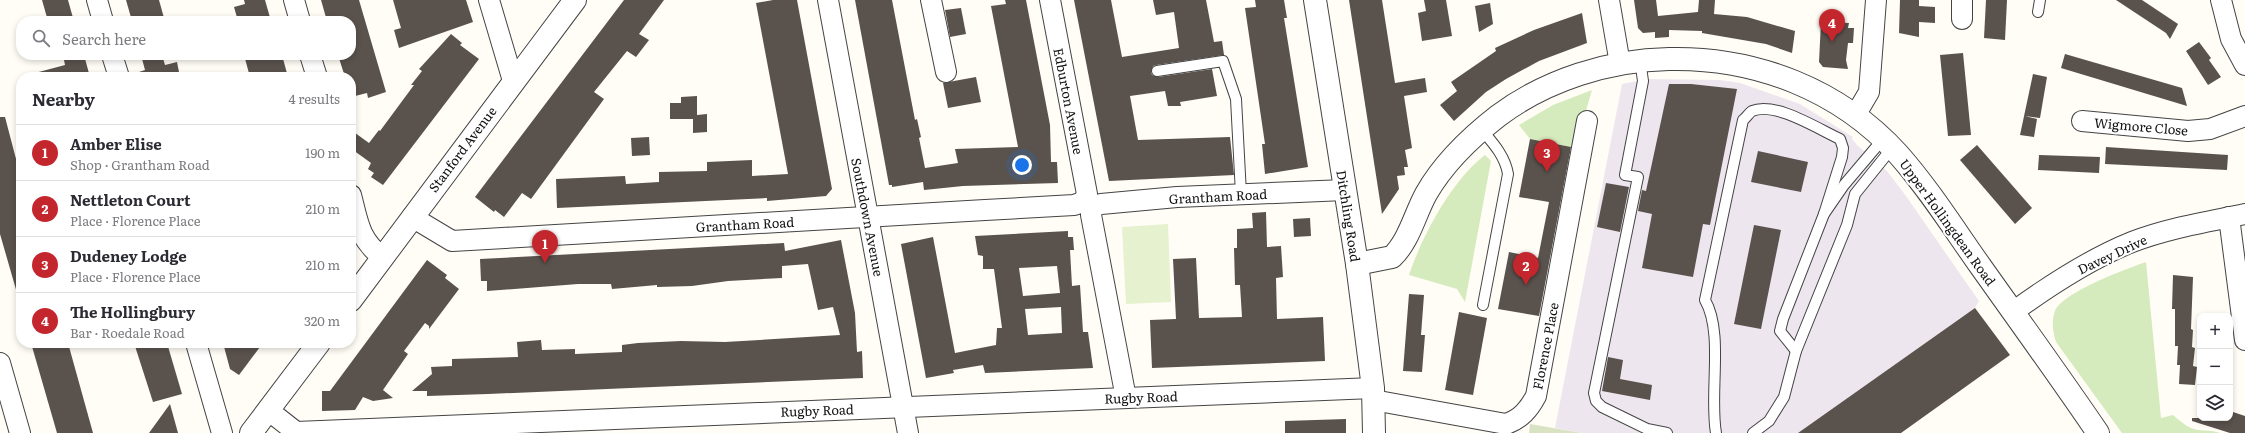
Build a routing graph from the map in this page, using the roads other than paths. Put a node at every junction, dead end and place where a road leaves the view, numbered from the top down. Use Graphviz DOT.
graph roads {
  1 [pos="97,0"];
  2 [pos="294,0"];
  3 [pos="489,0"];
  4 [pos="575,0"];
  5 [pos="828,0"];
  6 [pos="931,0"];
  7 [pos="1050,0"];
  8 [pos="1315,0"];
  9 [pos="1609,0"];
  10 [pos="1876,0"];
  11 [pos="2040,0"];
  12 [pos="2221,0"];
  13 [pos="2038,12"];
  14 [pos="102,16"];
  15 [pos="299,16"];
  16 [pos="114,60"];
  17 [pos="312,60"];
  18 [pos="1630,62"];
  19 [pos="2245,65"];
  20 [pos="1158,71"];
  21 [pos="117,72"];
  22 [pos="315,72"];
  23 [pos="946,72"];
  24 [pos="513,81"];
  25 [pos="1856,114"];
  26 [pos="2245,116"];
  27 [pos="1587,121"];
  28 [pos="2082,121"];
  29 [pos="1482,130"];
  30 [pos="1888,144"];
  31 [pos="1345,190"];
  32 [pos="1241,194"];
  33 [pos="1088,205"];
  34 [pos="356,214"];
  35 [pos="1824,214"];
  36 [pos="2237,215"];
  37 [pos="412,217"];
  38 [pos="868,217"];
  39 [pos="382,257"];
  40 [pos="1357,264"];
  41 [pos="356,293"];
  42 [pos="1483,306"];
  43 [pos="2013,312"];
  44 [pos="2245,340"];
  45 [pos="197,348"];
  46 [pos="315,348"];
  47 [pos="1796,351"];
  48 [pos="0,363"];
  49 [pos="1373,394"];
  50 [pos="1126,398"];
  51 [pos="903,406"];
  52 [pos="268,410"];
  53 [pos="20,433"];
  54 [pos="222,433"];
  55 [pos="251,433"];
  56 [pos="908,433"];
  57 [pos="1374,433"];
  58 [pos="1667,433"];
  59 [pos="1716,433"];
  60 [pos="1753,433"];
  61 [pos="2098,433"];
  1 -- 14 [label="street"];
  2 -- 15 [label="street"];
  3 -- 24 [label="street"];
  4 -- 24 [label="street, Stanford Avenue"];
  5 -- 38 [label="street, Southdown Avenue"];
  6 -- 23 [label="street"];
  7 -- 33 [label="street, Edburton Avenue"];
  8 -- 31 [label="street, Ditchling Road"];
  9 -- 18 [label="street"];
  10 -- 25 [label="street"];
  11 -- 13 [label="lane"];
  12 -- 19 [label="street"];
  16 -- 21 [label="street"];
  17 -- 22 [label="street"];
  18 -- 25 [label="street, Upper Hollingdean Road"];
  18 -- 29 [label="street, Upper Hollingdean Road"];
  18 -- 58 [label="lane"];
  20 -- 32 [label="lane"];
  24 -- 37 [label="street, Stanford Avenue"];
  25 -- 30 [label="street, Upper Hollingdean Road"];
  26 -- 28 [label="street, Wigmore Close"];
  27 -- 49 [label="street, Florence Place"];
  29 -- 40 [label="street, Upper Hollingdean Road"];
  29 -- 42 [label="lane"];
  30 -- 35 [label="lane"];
  30 -- 43 [label="street, Upper Hollingdean Road"];
  30 -- 47 [label="lane"];
  31 -- 32 [label="street, Grantham Road"];
  31 -- 40 [label="street, Ditchling Road"];
  32 -- 33 [label="street, Grantham Road"];
  33 -- 38 [label="street, Grantham Road"];
  33 -- 50 [label="street, Edburton Avenue"];
  34 -- 39 [label="street"];
  35 -- 47 [label="lane"];
  35 -- 59 [label="lane"];
  36 -- 43 [label="street, Davey Drive"];
  36 -- 44 [label="street"];
  37 -- 38 [label="street, Grantham Road"];
  37 -- 39 [label="street, Stanford Avenue"];
  38 -- 51 [label="street, Southdown Avenue"];
  39 -- 41 [label="street, Stanford Avenue"];
  40 -- 49 [label="street, Ditchling Road"];
  43 -- 61 [label="street, Upper Hollingdean Road"];
  45 -- 54 [label="street"];
  46 -- 52 [label="street"];
  47 -- 60 [label="lane"];
  48 -- 53 [label="street"];
  49 -- 50 [label="street, Rugby Road"];
  49 -- 57 [label="street, Ditchling Road"];
  50 -- 51 [label="street, Rugby Road"];
  51 -- 52 [label="street, Rugby Road"];
  51 -- 56 [label="street, Southdown Avenue"];
  52 -- 55 [label="street"];
}
